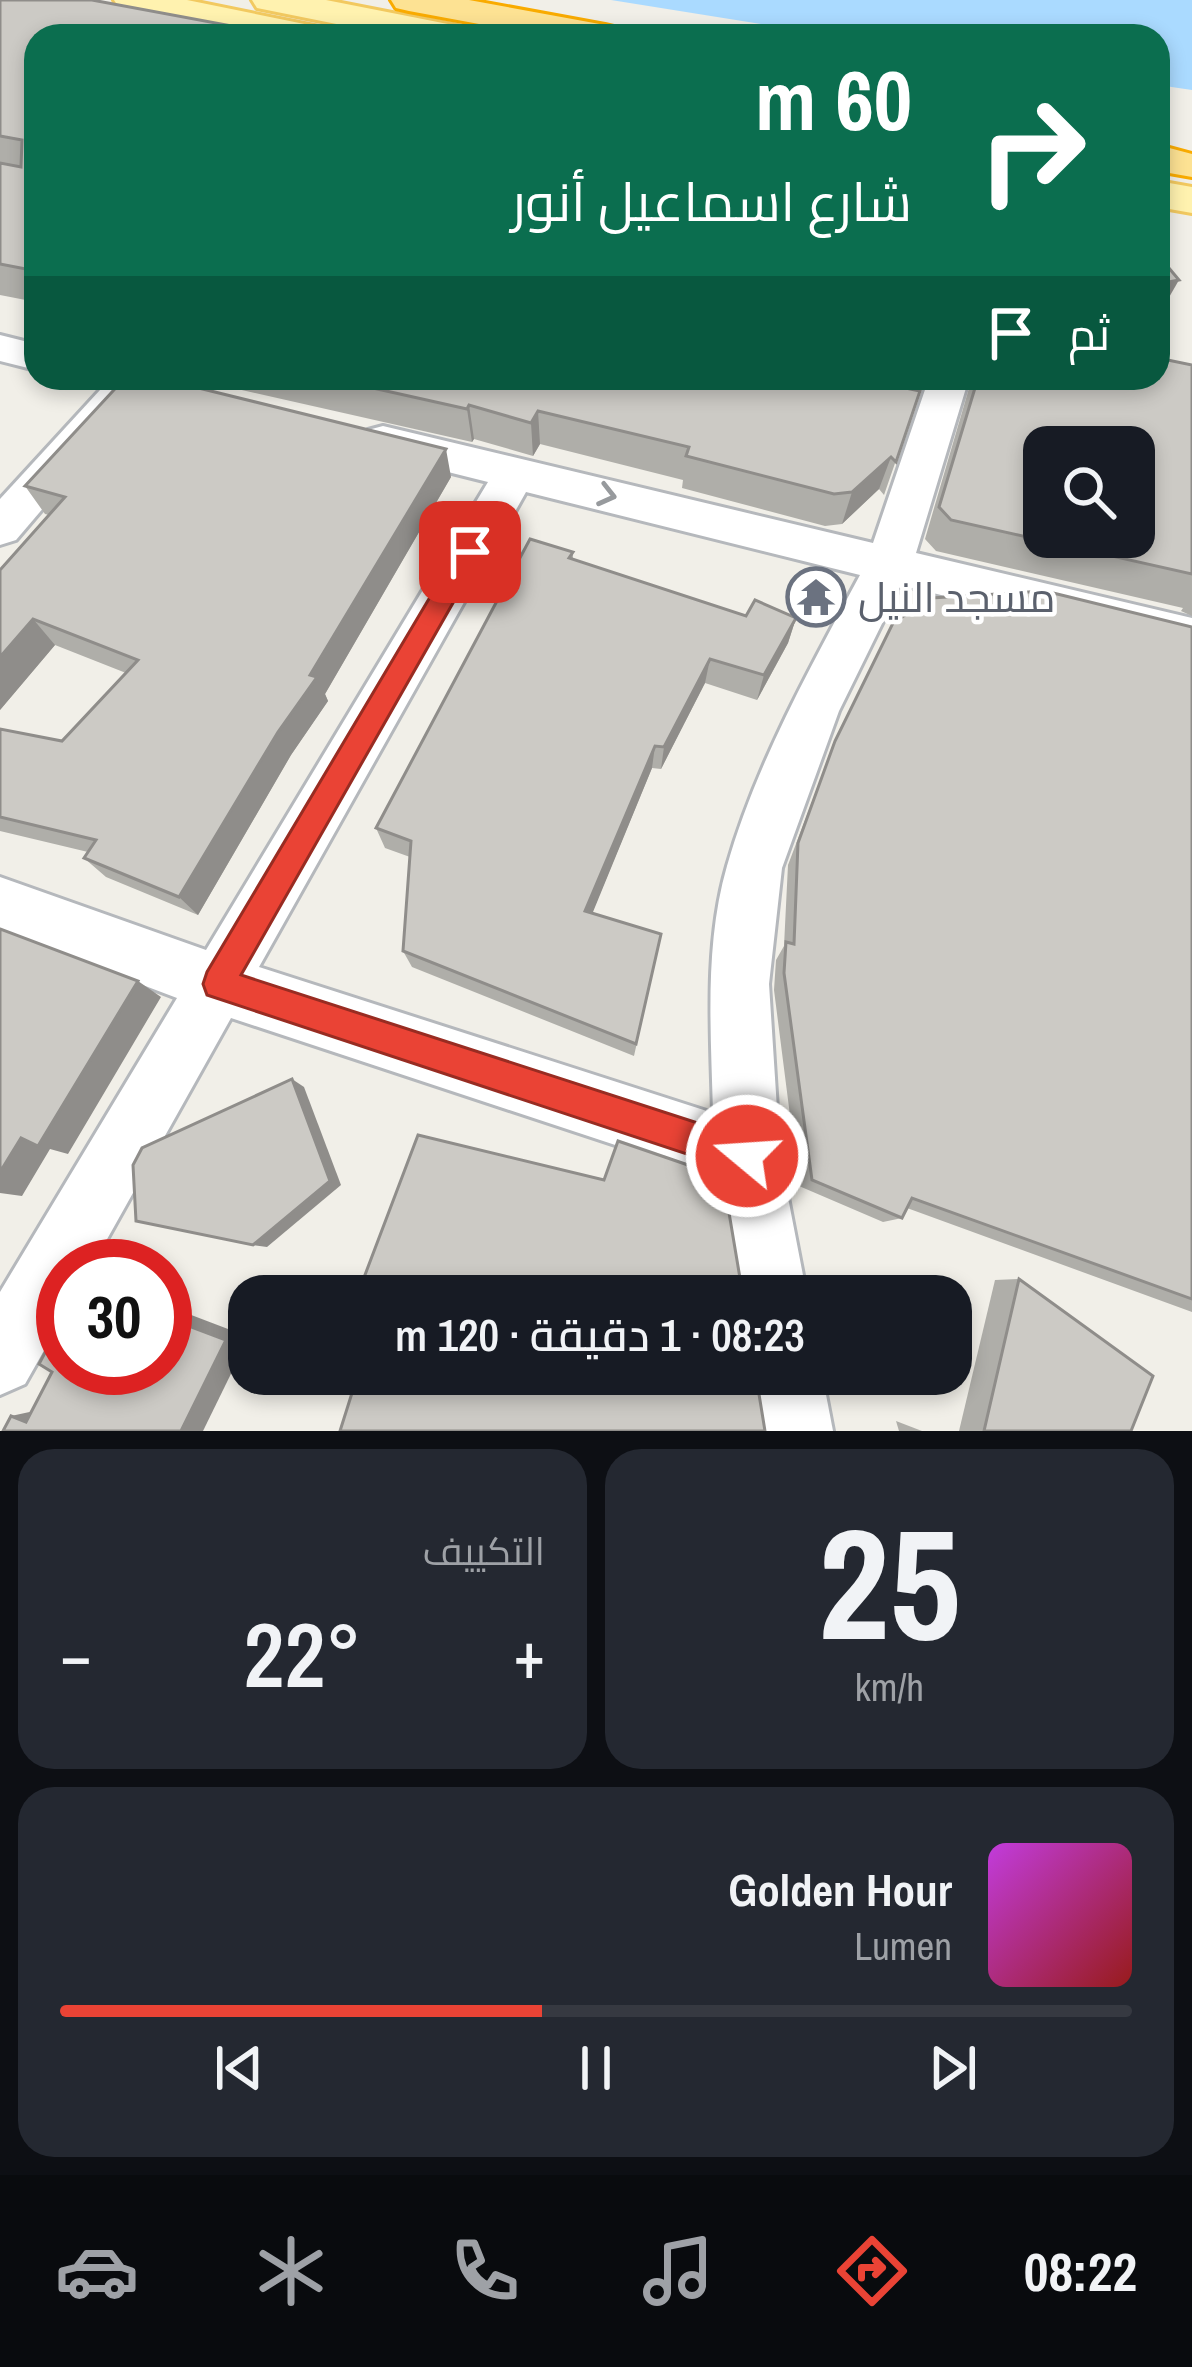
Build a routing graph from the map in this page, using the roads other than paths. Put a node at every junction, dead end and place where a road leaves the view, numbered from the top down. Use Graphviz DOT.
graph roads {
  1 [pos="132,0"];
  2 [pos="271,0"];
  3 [pos="410,0"];
  4 [pos="251,24"];
  5 [pos="392,24"];
  6 [pos="539,24"];
  7 [pos="121,390"];
  8 [pos="174,390"];
  9 [pos="178,391"];
  10 [pos="925,397"];
  11 [pos="335,429"];
  12 [pos="515,473"];
  13 [pos="0,528"];
  14 [pos="889,564"];
  15 [pos="1192,638"];
  16 [pos="0,904"];
  17 [pos="219,984"];
  18 [pos="747,1156"];
  19 [pos="768,1275"];
  20 [pos="0,1359"];
  21 [pos="790,1395"];
  22 [pos="796,1431"];
  1 -- 4 [label="main road"];
  2 -- 5 [label="main road"];
  3 -- 6 [label="highway"];
  7 -- 13 [label="street"];
  8 -- 9 [label="street"];
  10 -- 14 [label="street"];
  11 -- 12 [label="street"];
  12 -- 14 [label="street, one-way"];
  12 -- 17 [label="street"];
  14 -- 15 [label="street"];
  14 -- 18 [label="street"];
  16 -- 17 [label="street"];
  17 -- 18 [label="street"];
  17 -- 20 [label="street"];
  18 -- 19 [label="street"];
  21 -- 22 [label="street"];
}
